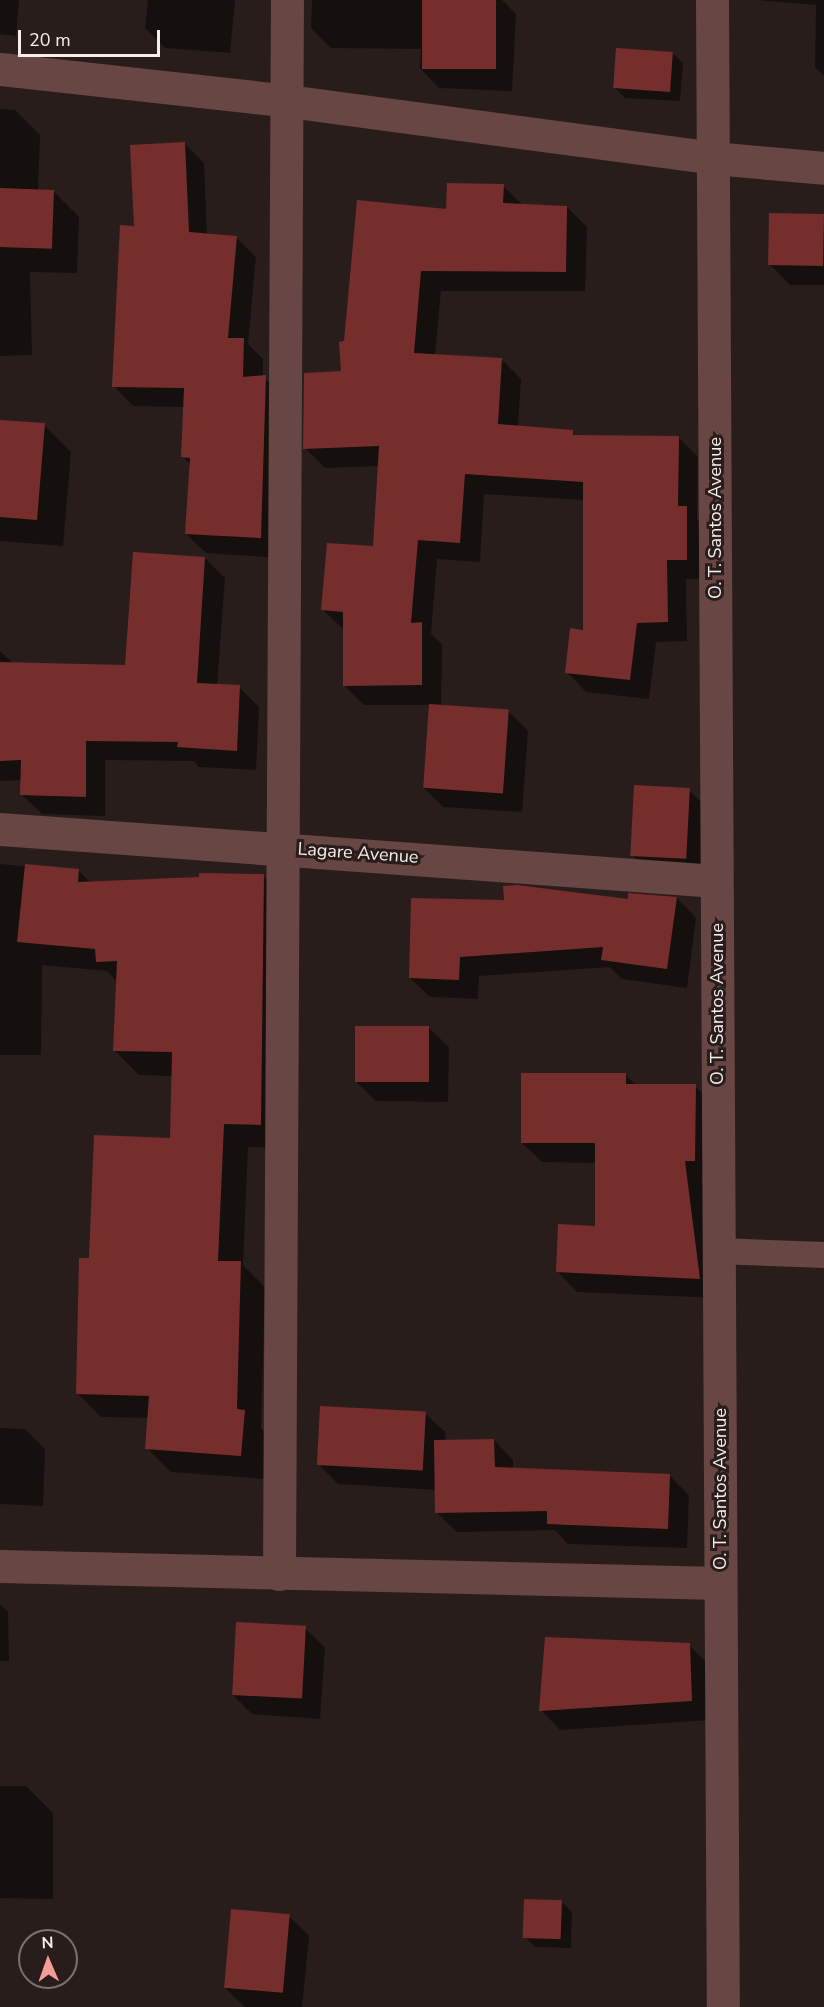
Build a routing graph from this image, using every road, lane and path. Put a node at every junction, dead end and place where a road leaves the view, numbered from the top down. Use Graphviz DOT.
graph roads {
  1 [pos="287,0"];
  2 [pos="712,0"];
  3 [pos="0,69"];
  4 [pos="288,101"];
  5 [pos="713,158"];
  6 [pos="824,168"];
  7 [pos="0,829"];
  8 [pos="282,848"];
  9 [pos="716,881"];
  10 [pos="719,1251"];
  11 [pos="824,1255"];
  12 [pos="0,1566"];
  13 [pos="279,1574"];
  14 [pos="720,1584"];
  15 [pos="723,2007"];
  1 -- 4 [label="street"];
  2 -- 5 [label="street, O. T. Santos Avenue"];
  3 -- 4 [label="street"];
  4 -- 5 [label="street"];
  4 -- 8 [label="street"];
  5 -- 6 [label="street"];
  5 -- 9 [label="street, O. T. Santos Avenue"];
  7 -- 8 [label="street, Lagare Avenue"];
  8 -- 9 [label="street, Lagare Avenue"];
  8 -- 13 [label="street"];
  9 -- 10 [label="street, O. T. Santos Avenue"];
  10 -- 11 [label="lane"];
  10 -- 14 [label="street, O. T. Santos Avenue"];
  12 -- 13 [label="street"];
  13 -- 14 [label="street"];
  14 -- 15 [label="street, O. T. Santos Avenue"];
}
